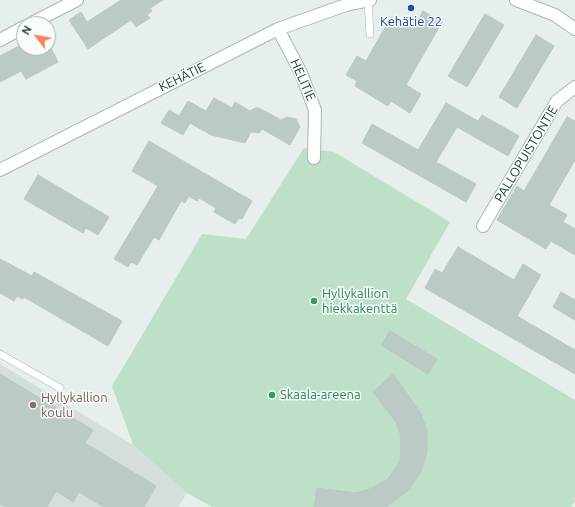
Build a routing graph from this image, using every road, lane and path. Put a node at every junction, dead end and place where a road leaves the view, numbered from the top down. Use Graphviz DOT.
graph roads {
  1 [pos="77,0"];
  2 [pos="369,0"];
  3 [pos="516,0"];
  4 [pos="535,3"];
  5 [pos="46,16"];
  6 [pos="278,29"];
  7 [pos="575,29"];
  8 [pos="16,31"];
  9 [pos="370,34"];
  10 [pos="0,40"];
  11 [pos="575,87"];
  12 [pos="314,158"];
  13 [pos="0,170"];
  14 [pos="483,226"];
  15 [pos="0,354"];
  16 [pos="60,388"];
  1 -- 5 [label="street"];
  2 -- 6 [label="street, KEHÄTIE"];
  2 -- 9 [label="lane"];
  3 -- 4 [label="street"];
  4 -- 7 [label="street"];
  6 -- 12 [label="street, HELITIE"];
  6 -- 13 [label="street, KEHÄTIE"];
  8 -- 10 [label="street"];
  11 -- 14 [label="street, PALLOPUISTONTIE"];
  15 -- 16 [label="lane"];
}
